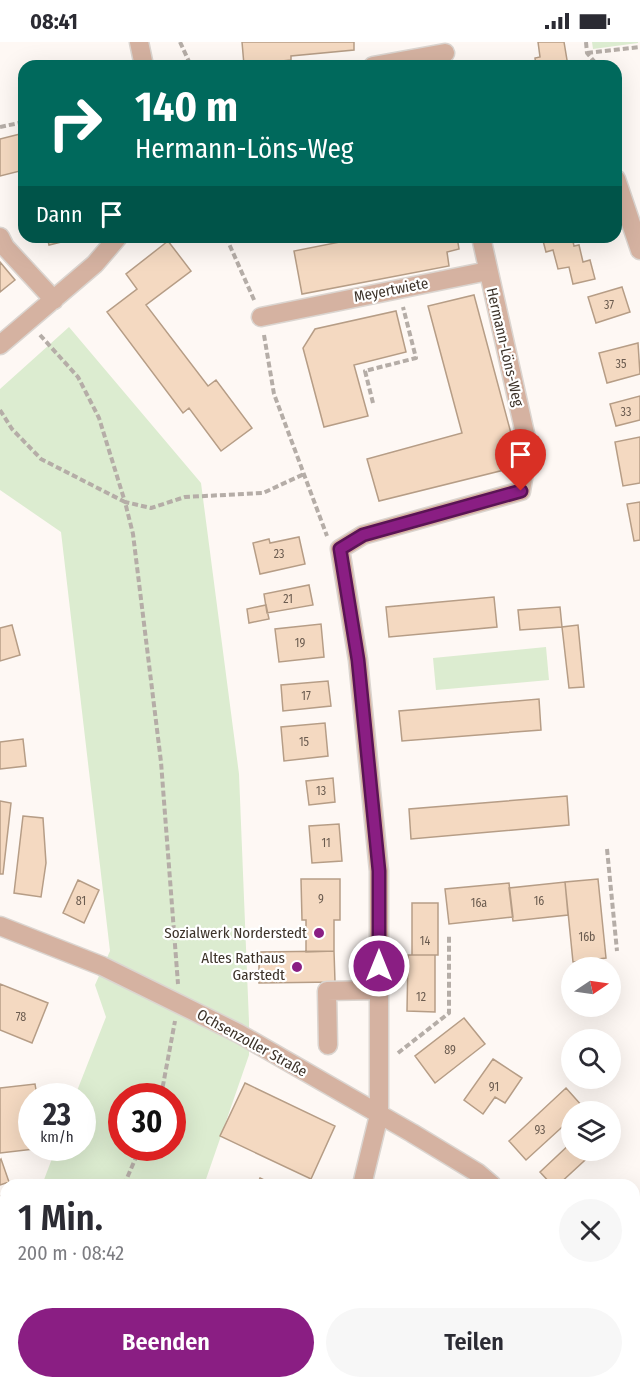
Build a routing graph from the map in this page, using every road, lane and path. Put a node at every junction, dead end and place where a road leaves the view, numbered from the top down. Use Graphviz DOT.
graph roads {
  1 [pos="139,42"];
  2 [pos="180,42"];
  3 [pos="586,42"];
  4 [pos="640,47"];
  5 [pos="587,53"];
  6 [pos="446,54"];
  7 [pos="143,60"];
  8 [pos="188,60"];
  9 [pos="410,60"];
  10 [pos="593,60"];
  11 [pos="18,123"];
  12 [pos="0,127"];
  13 [pos="622,197"];
  14 [pos="0,237"];
  15 [pos="113,243"];
  16 [pos="229,243"];
  17 [pos="482,243"];
  18 [pos="640,250"];
  19 [pos="488,271"];
  20 [pos="398,288"];
  21 [pos="54,300"];
  22 [pos="261,317"];
  23 [pos="28,321"];
  24 [pos="0,345"];
  25 [pos="373,403"];
  26 [pos="0,410"];
  27 [pos="304,474"];
  28 [pos="125,502"];
  29 [pos="340,549"];
  30 [pos="607,849"];
  31 [pos="0,926"];
  32 [pos="449,936"];
  33 [pos="617,951"];
  34 [pos="379,990"];
  35 [pos="179,1004"];
  36 [pos="328,1045"];
  37 [pos="379,1068"];
  38 [pos="164,1083"];
  39 [pos="380,1115"];
  40 [pos="134,1161"];
  41 [pos="127,1179"];
  42 [pos="364,1179"];
  43 [pos="485,1179"];
  1 -- 7 [label="street"];
  2 -- 8 [label="path"];
  3 -- 5 [label="path"];
  4 -- 5 [label="path"];
  5 -- 10 [label="path"];
  6 -- 9 [label="street"];
  11 -- 12 [label="path"];
  13 -- 18 [label="street"];
  14 -- 21 [label="street"];
  15 -- 21 [label="street"];
  16 -- 22 [label="path"];
  17 -- 19 [label="street"];
  19 -- 20 [label="street, Meyertwiete"];
  19 -- 29 [label="street, Hermann-Löns-Weg"];
  20 -- 22 [label="street, Meyertwiete"];
  20 -- 25 [label="path"];
  21 -- 23 [label="street"];
  22 -- 27 [label="path"];
  23 -- 24 [label="street"];
  23 -- 28 [label="path"];
  26 -- 28 [label="path"];
  27 -- 28 [label="path"];
  27 -- 29 [label="path"];
  28 -- 35 [label="path"];
  29 -- 34 [label="street"];
  30 -- 33 [label="path"];
  31 -- 35 [label="street, Ochsenzoller Straße"];
  32 -- 37 [label="path"];
  34 -- 36 [label="street"];
  34 -- 37 [label="street"];
  35 -- 38 [label="path"];
  35 -- 39 [label="street, Ochsenzoller Straße"];
  37 -- 39 [label="street"];
  39 -- 42 [label="street"];
  39 -- 43 [label="street, Ochsenzoller Straße"];
  40 -- 41 [label="path"];
}
